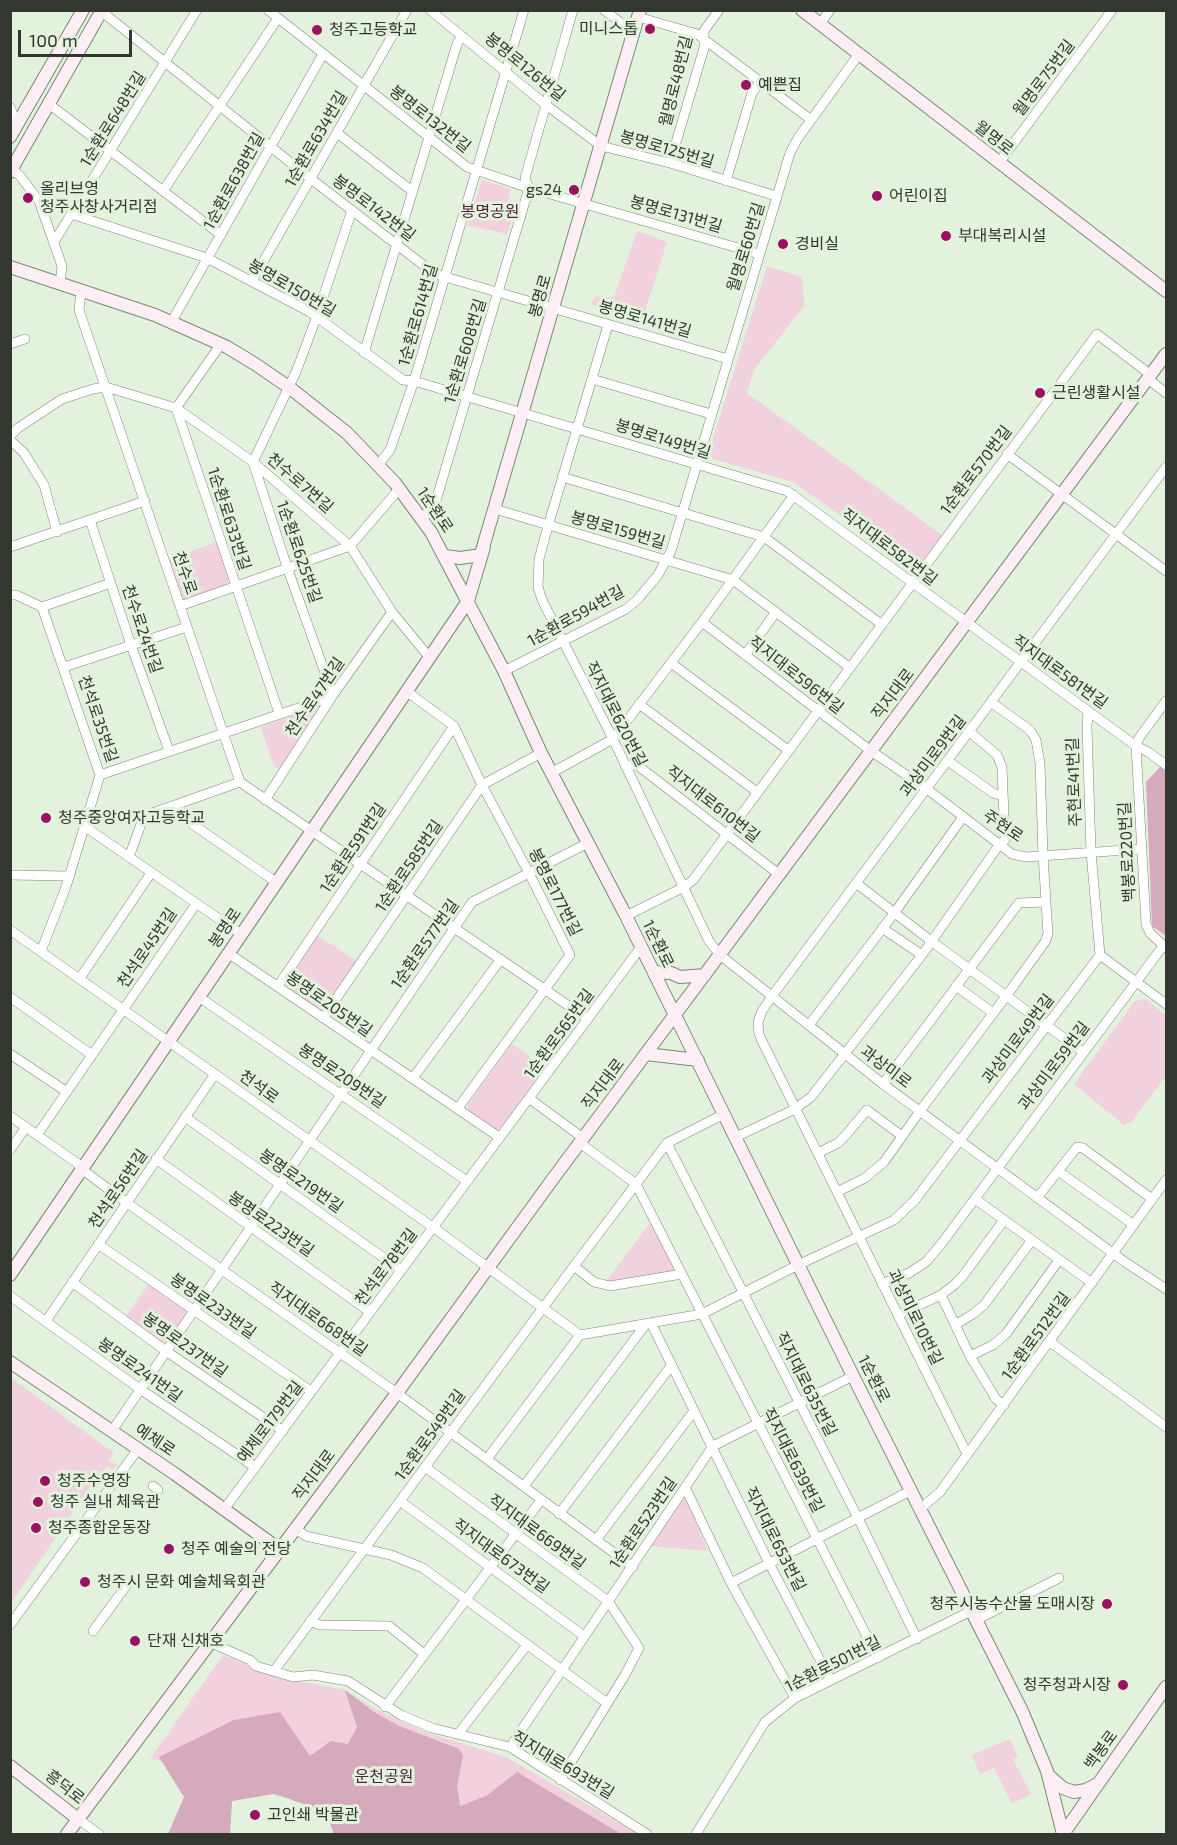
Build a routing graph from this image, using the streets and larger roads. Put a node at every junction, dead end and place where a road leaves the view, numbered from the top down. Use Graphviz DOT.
graph roads {
  1 [pos="83,10"];
  2 [pos="197,10"];
  3 [pos="268,10"];
  4 [pos="406,10"];
  5 [pos="430,10"];
  6 [pos="573,10"];
  7 [pos="604,10"];
  8 [pos="719,10"];
  9 [pos="802,10"];
  10 [pos="830,10"];
  11 [pos="1112,10"];
  12 [pos="101,11"];
  13 [pos="521,12"];
  14 [pos="639,14"];
  15 [pos="278,18"];
  16 [pos="820,24"];
  17 [pos="634,33"];
  18 [pos="462,36"];
  19 [pos="705,40"];
  20 [pos="323,54"];
  21 [pos="859,54"];
  22 [pos="165,62"];
  23 [pos="506,71"];
  24 [pos="759,82"];
  25 [pos="363,86"];
  26 [pos="49,104"];
  27 [pos="546,105"];
  28 [pos="220,106"];
  29 [pos="10,107"];
  30 [pos="810,119"];
  31 [pos="17,125"];
  32 [pos="337,133"];
  33 [pos="10,137"];
  34 [pos="428,137"];
  35 [pos="270,146"];
  36 [pos="601,146"];
  37 [pos="111,151"];
  38 [pos="669,163"];
  39 [pos="999,163"];
  40 [pos="477,170"];
  41 [pos="11,171"];
  42 [pos="311,179"];
  43 [pos="726,181"];
  44 [pos="529,188"];
  45 [pos="163,191"];
  46 [pos="412,191"];
  47 [pos="776,196"];
  48 [pos="584,204"];
  49 [pos="352,210"];
  50 [pos="71,214"];
  51 [pos="221,235"];
  52 [pos="54,242"];
  53 [pos="396,243"];
  54 [pos="759,254"];
  55 [pos="207,258"];
  56 [pos="10,267"];
  57 [pos="444,275"];
  58 [pos="252,281"];
  59 [pos="60,284"];
  60 [pos="81,291"];
  61 [pos="1167,291"];
  62 [pos="498,293"];
  63 [pos="553,309"];
  64 [pos="318,316"];
  65 [pos="171,321"];
  66 [pos="608,325"];
  67 [pos="25,339"];
  68 [pos="10,344"];
  69 [pos="220,344"];
  70 [pos="364,353"];
  71 [pos="1167,354"];
  72 [pos="728,359"];
  73 [pos="1149,377"];
  74 [pos="592,379"];
  75 [pos="414,381"];
  76 [pos="106,387"];
  77 [pos="290,388"];
  78 [pos="1167,393"];
  79 [pos="467,396"];
  80 [pos="176,408"];
  81 [pos="522,413"];
  82 [pos="711,414"];
  83 [pos="577,428"];
  84 [pos="10,438"];
  85 [pos="1007,454"];
  86 [pos="253,462"];
  87 [pos="378,464"];
  88 [pos="697,464"];
  89 [pos="1167,467"];
  90 [pos="562,477"];
  91 [pos="400,489"];
  92 [pos="794,495"];
  93 [pos="1062,495"];
  94 [pos="145,501"];
  95 [pos="495,509"];
  96 [pos="683,512"];
  97 [pos="422,519"];
  98 [pos="90,520"];
  99 [pos="548,526"];
  100 [pos="57,532"];
  101 [pos="1117,534"];
  102 [pos="764,537"];
  103 [pos="350,546"];
  104 [pos="10,547"];
  105 [pos="482,551"];
  106 [pos="445,556"];
  107 [pos="666,560"];
  108 [pos="287,567"];
  109 [pos="1167,571"];
  110 [pos="733,580"];
  111 [pos="111,582"];
  112 [pos="912,582"];
  113 [pos="234,585"];
  114 [pos="460,585"];
  115 [pos="10,595"];
  116 [pos="468,601"];
  117 [pos="180,606"];
  118 [pos="42,607"];
  119 [pos="392,612"];
  120 [pos="776,612"];
  121 [pos="702,622"];
  122 [pos="966,623"];
  123 [pos="881,624"];
  124 [pos="187,627"];
  125 [pos="562,643"];
  126 [pos="131,645"];
  127 [pos="745,655"];
  128 [pos="429,657"];
  129 [pos="671,663"];
  130 [pos="1022,663"];
  131 [pos="64,667"];
  132 [pos="849,667"];
  133 [pos="504,671"];
  134 [pos="406,690"];
  135 [pos="333,695"];
  136 [pos="1167,701"];
  137 [pos="992,703"];
  138 [pos="639,704"];
  139 [pos="817,711"];
  140 [pos="1088,711"];
  141 [pos="279,713"];
  142 [pos="454,726"];
  143 [pos="970,732"];
  144 [pos="224,733"];
  145 [pos="613,739"];
  146 [pos="1137,746"];
  147 [pos="788,750"];
  148 [pos="170,751"];
  149 [pos="871,752"];
  150 [pos="540,753"];
  151 [pos="948,761"];
  152 [pos="1167,765"];
  153 [pos="626,766"];
  154 [pos="551,773"];
  155 [pos="100,775"];
  156 [pos="240,782"];
  157 [pos="482,785"];
  158 [pos="927,789"];
  159 [pos="757,792"];
  160 [pos="1003,796"];
  161 [pos="266,800"];
  162 [pos="168,808"];
  163 [pos="963,817"];
  164 [pos="84,826"];
  165 [pos="312,830"];
  166 [pos="727,833"];
  167 [pos="588,843"];
  168 [pos="999,845"];
  169 [pos="1140,849"];
  170 [pos="1091,852"];
  171 [pos="1042,855"];
  172 [pos="129,856"];
  173 [pos="361,863"];
  174 [pos="151,873"];
  175 [pos="530,873"];
  176 [pos="10,875"];
  177 [pos="780,875"];
  178 [pos="69,876"];
  179 [pos="276,882"];
  180 [pos="856,883"];
  181 [pos="684,887"];
  182 [pos="408,895"];
  183 [pos="1046,902"];
  184 [pos="196,904"];
  185 [pos="895,912"];
  186 [pos="626,916"];
  187 [pos="455,927"];
  188 [pos="882,928"];
  189 [pos="10,930"];
  190 [pos="241,934"];
  191 [pos="931,942"];
  192 [pos="641,947"];
  193 [pos="1165,947"];
  194 [pos="41,951"];
  195 [pos="228,953"];
  196 [pos="922,955"];
  197 [pos="1100,955"];
  198 [pos="720,956"];
  199 [pos="501,959"];
  200 [pos="970,968"];
  201 [pos="654,972"];
  202 [pos="705,975"];
  203 [pos="80,978"];
  204 [pos="1136,981"];
  205 [pos="278,986"];
  206 [pos="956,986"];
  207 [pos="545,990"];
  208 [pos="1008,995"];
  209 [pos="772,996"];
  210 [pos="10,997"];
  211 [pos="198,997"];
  212 [pos="1167,1004"];
  213 [pos="124,1009"];
  214 [pos="993,1013"];
  215 [pos="675,1015"];
  216 [pos="323,1018"];
  217 [pos="588,1019"];
  218 [pos="809,1025"];
  219 [pos="1047,1025"];
  220 [pos="168,1041"];
  221 [pos="370,1051"];
  222 [pos="1083,1052"];
  223 [pos="844,1053"];
  224 [pos="10,1054"];
  225 [pos="92,1054"];
  226 [pos="646,1054"];
  227 [pos="698,1060"];
  228 [pos="215,1074"];
  229 [pos="413,1078"];
  230 [pos="883,1084"];
  231 [pos="67,1092"];
  232 [pos="341,1093"];
  233 [pos="530,1099"];
  234 [pos="458,1108"];
  235 [pos="795,1109"];
  236 [pos="920,1111"];
  237 [pos="724,1114"];
  238 [pos="10,1116"];
  239 [pos="185,1117"];
  240 [pos="26,1127"];
  241 [pos="37,1135"];
  242 [pos="902,1136"];
  243 [pos="499,1137"];
  244 [pos="736,1137"];
  245 [pos="309,1141"];
  246 [pos="581,1141"];
  247 [pos="959,1142"];
  248 [pos="667,1143"];
  249 [pos="10,1150"];
  250 [pos="818,1153"];
  251 [pos="156,1159"];
  252 [pos="997,1169"];
  253 [pos="83,1170"];
  254 [pos="1058,1171"];
  255 [pos="1167,1180"];
  256 [pos="467,1181"];
  257 [pos="636,1184"];
  258 [pos="279,1185"];
  259 [pos="837,1192"];
  260 [pos="1037,1198"];
  261 [pos="975,1199"];
  262 [pos="1152,1199"];
  263 [pos="127,1203"];
  264 [pos="1004,1220"];
  265 [pos="1134,1225"];
  266 [pos="250,1228"];
  267 [pos="434,1228"];
  268 [pos="859,1237"];
  269 [pos="1032,1240"];
  270 [pos="98,1244"];
  271 [pos="1114,1253"];
  272 [pos="1059,1260"];
  273 [pos="800,1264"];
  274 [pos="574,1266"];
  275 [pos="489,1269"];
  276 [pos="221,1270"];
  277 [pos="401,1270"];
  278 [pos="11,1272"];
  279 [pos="682,1274"];
  280 [pos="72,1282"];
  281 [pos="1092,1283"];
  282 [pos="882,1284"];
  283 [pos="1167,1289"];
  284 [pos="743,1294"];
  285 [pos="941,1295"];
  286 [pos="10,1296"];
  287 [pos="543,1307"];
  288 [pos="194,1310"];
  289 [pos="370,1312"];
  290 [pos="702,1314"];
  291 [pos="898,1315"];
  292 [pos="46,1321"];
  293 [pos="648,1323"];
  294 [pos="955,1325"];
  295 [pos="580,1335"];
  296 [pos="1050,1342"];
  297 [pos="166,1351"];
  298 [pos="340,1353"];
  299 [pos="970,1356"];
  300 [pos="10,1362"];
  301 [pos="670,1366"];
  302 [pos="854,1376"];
  303 [pos="140,1389"];
  304 [pos="311,1391"];
  305 [pos="397,1393"];
  306 [pos="798,1404"];
  307 [pos="1004,1405"];
  308 [pos="694,1411"];
  309 [pos="758,1423"];
  310 [pos="1167,1427"];
  311 [pos="112,1431"];
  312 [pos="283,1431"];
  313 [pos="450,1432"];
  314 [pos="713,1446"];
  315 [pos="138,1449"];
  316 [pos="968,1454"];
  317 [pos="487,1459"];
  318 [pos="255,1467"];
  319 [pos="425,1467"];
  320 [pos="524,1486"];
  321 [pos="685,1487"];
  322 [pos="912,1490"];
  323 [pos="541,1500"];
  324 [pos="400,1501"];
  325 [pos="225,1508"];
  326 [pos="921,1508"];
  327 [pos="559,1514"];
  328 [pos="858,1518"];
  329 [pos="294,1528"];
  330 [pos="515,1535"];
  331 [pos="816,1539"];
  332 [pos="596,1540"];
  333 [pos="279,1549"];
  334 [pos="363,1549"];
  335 [pos="769,1563"];
  336 [pos="492,1567"];
  337 [pos="633,1567"];
  338 [pos="1059,1578"];
  339 [pos="128,1583"];
  340 [pos="731,1583"];
  341 [pos="466,1600"];
  342 [pos="608,1601"];
  343 [pos="973,1616"];
  344 [pos="310,1622"];
  345 [pos="10,1625"];
  346 [pos="93,1631"];
  347 [pos="584,1636"];
  348 [pos="917,1639"];
  349 [pos="209,1642"];
  350 [pos="527,1645"];
  351 [pos="424,1654"];
  352 [pos="878,1658"];
  353 [pos="274,1671"];
  354 [pos="561,1671"];
  355 [pos="830,1679"];
  356 [pos="1166,1689"];
  357 [pos="795,1698"];
  358 [pos="607,1703"];
  359 [pos="386,1707"];
  360 [pos="458,1734"];
  361 [pos="510,1747"];
  362 [pos="10,1766"];
  363 [pos="1047,1774"];
  364 [pos="560,1780"];
  365 [pos="1096,1785"];
  366 [pos="78,1819"];
  367 [pos="67,1834"];
  368 [pos="99,1834"];
  369 [pos="647,1834"];
  370 [pos="696,1834"];
  371 [pos="1063,1834"];
  1 -- 31 [label="street"];
  2 -- 22 [label="street, 1순환로648번길"];
  3 -- 15 [label="street, 봉명로132번길"];
  4 -- 25 [label="street, 1순환로634번길"];
  5 -- 18 [label="street, 봉명로126번길"];
  6 -- 27 [label="street, 1순환로608번길"];
  7 -- 17 [label="street"];
  8 -- 19 [label="street, 월명로48번길"];
  9 -- 16 [label="street, 월명로"];
  10 -- 16 [label="street"];
  11 -- 39 [label="street, 월명로75번길"];
  12 -- 22 [label="street, 봉명로142번길"];
  12 -- 26 [label="street"];
  13 -- 23 [label="street, 1순환로614번길"];
  14 -- 17 [label="street, 봉명로"];
  14 -- 19 [label="street"];
  15 -- 20 [label="street, 봉명로132번길"];
  15 -- 28 [label="street"];
  16 -- 21 [label="street, 월명로"];
  17 -- 36 [label="street, 봉명로"];
  18 -- 23 [label="street, 봉명로126번길"];
  18 -- 34 [label="street"];
  19 -- 24 [label="street"];
  19 -- 38 [label="street, 월명로48번길"];
  20 -- 25 [label="street, 봉명로132번길"];
  20 -- 35 [label="street, 1순환로638번길"];
  21 -- 30 [label="street, 월명로60번길"];
  21 -- 39 [label="street, 월명로"];
  22 -- 28 [label="street, 봉명로142번길"];
  22 -- 37 [label="street, 1순환로648번길"];
  23 -- 27 [label="street, 봉명로126번길"];
  23 -- 40 [label="street, 1순환로614번길"];
  24 -- 30 [label="street"];
  24 -- 43 [label="street, 봉명로125번길"];
  25 -- 32 [label="street, 1순환로634번길"];
  25 -- 34 [label="street, 봉명로132번길"];
  26 -- 37 [label="street"];
  26 -- 41 [label="street"];
  27 -- 36 [label="street, 봉명로126번길"];
  27 -- 44 [label="street, 1순환로608번길"];
  28 -- 35 [label="street, 봉명로142번길"];
  28 -- 45 [label="street"];
  29 -- 31 [label="street"];
  30 -- 47 [label="street, 월명로60번길"];
  31 -- 33 [label="street"];
  32 -- 42 [label="street, 1순환로634번길"];
  32 -- 46 [label="street"];
  34 -- 40 [label="street, 봉명로132번길"];
  34 -- 46 [label="street"];
  35 -- 42 [label="street, 봉명로142번길"];
  35 -- 51 [label="street, 1순환로638번길"];
  36 -- 38 [label="street, 봉명로125번길"];
  36 -- 48 [label="street, 봉명로"];
  37 -- 45 [label="street"];
  37 -- 50 [label="street, 1순환로648번길"];
  38 -- 43 [label="street, 봉명로125번길"];
  39 -- 61 [label="street, 월명로"];
  40 -- 44 [label="street, 봉명로132번길"];
  40 -- 57 [label="street, 1순환로614번길"];
  41 -- 52 [label="street"];
  42 -- 49 [label="street, 봉명로142번길"];
  42 -- 58 [label="street, 1순환로634번길"];
  43 -- 47 [label="street, 봉명로125번길"];
  44 -- 48 [label="street, 봉명로132번길"];
  44 -- 62 [label="street, 1순환로608번길"];
  45 -- 51 [label="street"];
  46 -- 53 [label="street"];
  47 -- 54 [label="street, 월명로60번길"];
  48 -- 54 [label="street, 봉명로131번길"];
  48 -- 63 [label="street, 봉명로"];
  49 -- 53 [label="street, 봉명로142번길"];
  49 -- 64 [label="street"];
  50 -- 52 [label="street, 1순환로648번길"];
  50 -- 55 [label="street, 봉명로150번길"];
  51 -- 55 [label="street, 1순환로638번길"];
  52 -- 59 [label="street"];
  53 -- 57 [label="street, 봉명로142번길"];
  53 -- 70 [label="street"];
  54 -- 72 [label="street, 월명로60번길"];
  55 -- 58 [label="street, 봉명로150번길"];
  55 -- 65 [label="street, 1순환로638번길"];
  56 -- 59 [label="street, 1순환로"];
  57 -- 62 [label="street, 봉명로142번길"];
  57 -- 75 [label="street, 1순환로614번길"];
  58 -- 64 [label="street, 봉명로150번길"];
  59 -- 60 [label="street, 1순환로"];
  60 -- 65 [label="street, 1순환로"];
  60 -- 76 [label="street, 천수로"];
  62 -- 63 [label="street, 봉명로142번길"];
  62 -- 79 [label="street, 1순환로608번길"];
  63 -- 66 [label="street, 봉명로141번길"];
  63 -- 81 [label="street, 봉명로"];
  64 -- 70 [label="street, 봉명로150번길"];
  64 -- 77 [label="street"];
  65 -- 69 [label="street, 1순환로"];
  66 -- 72 [label="street, 봉명로141번길"];
  66 -- 74 [label="street, 직지대로620번길"];
  67 -- 68 [label="street"];
  69 -- 77 [label="street, 1순환로"];
  69 -- 80 [label="street"];
  70 -- 75 [label="street, 봉명로150번길"];
  71 -- 73 [label="street, 직지대로"];
  72 -- 82 [label="street, 월명로60번길"];
  73 -- 78 [label="street"];
  73 -- 85 [label="street, 1순환로570번길"];
  73 -- 93 [label="street, 직지대로"];
  74 -- 82 [label="street"];
  74 -- 83 [label="street, 직지대로620번길"];
  75 -- 79 [label="street, 봉명로150번길"];
  75 -- 87 [label="street, 1순환로614번길"];
  76 -- 80 [label="street, 천수로7번길"];
  76 -- 84 [label="street"];
  76 -- 94 [label="street, 천수로"];
  77 -- 86 [label="street"];
  77 -- 87 [label="street, 1순환로"];
  79 -- 81 [label="street, 봉명로150번길"];
  79 -- 97 [label="street, 1순환로608번길"];
  80 -- 86 [label="street, 천수로7번길"];
  80 -- 113 [label="street, 1순환로633번길"];
  81 -- 83 [label="street, 봉명로149번길"];
  81 -- 95 [label="street, 봉명로"];
  82 -- 88 [label="street, 월명로60번길"];
  83 -- 88 [label="street, 봉명로149번길"];
  83 -- 90 [label="street, 직지대로620번길"];
  84 -- 100 [label="street"];
  85 -- 93 [label="street"];
  85 -- 112 [label="street, 1순환로570번길"];
  86 -- 103 [label="street, 천수로7번길"];
  86 -- 108 [label="street, 1순환로625번길"];
  87 -- 91 [label="street, 1순환로"];
  88 -- 92 [label="street, 봉명로149번길"];
  88 -- 96 [label="street, 1순환로594번길"];
  89 -- 101 [label="street, 과상미로9번길"];
  90 -- 96 [label="street"];
  90 -- 99 [label="street, 직지대로620번길"];
  91 -- 97 [label="street, 1순환로"];
  91 -- 103 [label="street"];
  92 -- 102 [label="street"];
  92 -- 112 [label="street, 직지대로582번길"];
  93 -- 101 [label="street"];
  93 -- 122 [label="street, 직지대로"];
  94 -- 98 [label="street"];
  94 -- 117 [label="street, 천수로"];
  95 -- 99 [label="street, 봉명로159번길"];
  95 -- 105 [label="street, 봉명로"];
  96 -- 102 [label="street"];
  96 -- 107 [label="street, 1순환로594번길"];
  97 -- 106 [label="street, 1순환로"];
  98 -- 100 [label="street"];
  98 -- 111 [label="street"];
  99 -- 107 [label="street, 봉명로159번길"];
  99 -- 125 [label="street, 직지대로620번길"];
  100 -- 104 [label="street"];
  101 -- 109 [label="street"];
  101 -- 130 [label="street, 과상미로9번길"];
  102 -- 110 [label="street"];
  102 -- 123 [label="street"];
  103 -- 108 [label="street"];
  103 -- 119 [label="street, 천수로7번길"];
  105 -- 106 [label="street"];
  105 -- 114 [label="street, 봉명로"];
  105 -- 116 [label="street, 봉명로"];
  106 -- 114 [label="street, 1순환로"];
  107 -- 110 [label="street, 봉명로159번길"];
  107 -- 125 [label="street, 1순환로594번길"];
  108 -- 113 [label="street"];
  108 -- 135 [label="street, 1순환로625번길"];
  110 -- 120 [label="street"];
  110 -- 121 [label="street"];
  111 -- 118 [label="street, 천수로24번길"];
  111 -- 126 [label="street, 천수로24번길"];
  112 -- 122 [label="street, 직지대로582번길"];
  112 -- 123 [label="street, 1순환로570번길"];
  113 -- 117 [label="street"];
  113 -- 141 [label="street, 1순환로633번길"];
  114 -- 116 [label="street, 1순환로"];
  115 -- 118 [label="street"];
  116 -- 128 [label="street, 봉명로"];
  116 -- 133 [label="street, 1순환로"];
  117 -- 124 [label="street, 천수로"];
  118 -- 131 [label="street, 천석로35번길"];
  119 -- 128 [label="street, 천수로7번길"];
  119 -- 135 [label="street, 천수로47번길"];
  120 -- 127 [label="street"];
  120 -- 132 [label="street"];
  121 -- 127 [label="street, 직지대로596번길"];
  121 -- 129 [label="street"];
  122 -- 130 [label="street, 직지대로581번길"];
  122 -- 149 [label="street, 직지대로"];
  123 -- 132 [label="street, 1순환로570번길"];
  124 -- 126 [label="street"];
  124 -- 144 [label="street, 천수로"];
  125 -- 133 [label="street, 1순환로594번길"];
  125 -- 145 [label="street, 직지대로620번길"];
  126 -- 131 [label="street"];
  126 -- 148 [label="street, 천수로24번길"];
  127 -- 139 [label="street, 직지대로596번길"];
  128 -- 134 [label="street, 봉명로"];
  129 -- 138 [label="street"];
  129 -- 147 [label="street"];
  130 -- 137 [label="street, 과상미로9번길"];
  130 -- 140 [label="street, 직지대로581번길"];
  131 -- 155 [label="street, 천석로35번길"];
  132 -- 139 [label="street, 1순환로570번길"];
  133 -- 150 [label="street, 1순환로"];
  134 -- 142 [label="street, 봉명로177번길"];
  134 -- 165 [label="street, 봉명로"];
  135 -- 141 [label="street"];
  135 -- 161 [label="street, 천수로47번길"];
  136 -- 146 [label="street"];
  137 -- 143 [label="street, 과상미로9번길"];
  137 -- 171 [label="street"];
  138 -- 145 [label="street"];
  138 -- 159 [label="street"];
  139 -- 147 [label="street, 1순환로570번길"];
  139 -- 149 [label="street, 직지대로596번길"];
  140 -- 146 [label="street, 직지대로581번길"];
  140 -- 170 [label="street, 주현로41번길"];
  141 -- 144 [label="street"];
  142 -- 157 [label="street, 봉명로177번길"];
  142 -- 173 [label="street, 1순환로591번길"];
  143 -- 151 [label="street, 과상미로9번길"];
  143 -- 160 [label="street"];
  144 -- 148 [label="street"];
  144 -- 156 [label="street, 천수로"];
  145 -- 153 [label="street, 직지대로620번길"];
  145 -- 154 [label="street"];
  146 -- 152 [label="street, 직지대로581번길"];
  146 -- 169 [label="street, 백봉로220번길"];
  147 -- 159 [label="street, 1순환로570번길"];
  148 -- 155 [label="street"];
  149 -- 158 [label="street, 주현로"];
  149 -- 177 [label="street, 직지대로"];
  150 -- 154 [label="street, 1순환로"];
  150 -- 157 [label="street, 1순환로585번길"];
  151 -- 158 [label="street, 과상미로9번길"];
  151 -- 160 [label="street"];
  153 -- 166 [label="street, 직지대로610번길"];
  153 -- 181 [label="street, 직지대로620번길"];
  154 -- 167 [label="street, 1순환로"];
  155 -- 164 [label="street, 천석로35번길"];
  156 -- 161 [label="street"];
  156 -- 162 [label="street"];
  157 -- 175 [label="street, 봉명로177번길"];
  157 -- 182 [label="street, 1순환로585번길"];
  158 -- 163 [label="street, 주현로"];
  158 -- 180 [label="street, 과상미로9번길"];
  159 -- 166 [label="street, 1순환로570번길"];
  160 -- 168 [label="street"];
  161 -- 165 [label="street"];
  162 -- 172 [label="street"];
  162 -- 179 [label="street"];
  163 -- 168 [label="street, 주현로"];
  163 -- 185 [label="street"];
  164 -- 172 [label="street"];
  164 -- 178 [label="street, 천석로35번길"];
  165 -- 173 [label="street"];
  165 -- 179 [label="street, 봉명로"];
  166 -- 177 [label="street, 직지대로610번길"];
  166 -- 181 [label="street, 1순환로570번길"];
  167 -- 175 [label="street, 1순환로577번길"];
  167 -- 186 [label="street, 1순환로"];
  168 -- 171 [label="street, 주현로"];
  168 -- 191 [label="street"];
  169 -- 170 [label="street, 주현로"];
  169 -- 193 [label="street, 백봉로220번길"];
  170 -- 171 [label="street, 주현로"];
  170 -- 197 [label="street, 주현로41번길"];
  171 -- 183 [label="street"];
  172 -- 174 [label="street"];
  173 -- 182 [label="street"];
  173 -- 205 [label="street, 1순환로591번길"];
  174 -- 184 [label="street"];
  174 -- 203 [label="street"];
  175 -- 187 [label="street, 1순환로577번길"];
  175 -- 207 [label="street, 봉명로177번길"];
  176 -- 178 [label="street"];
  177 -- 198 [label="street, 직지대로"];
  178 -- 194 [label="street, 천석로35번길"];
  179 -- 190 [label="street, 봉명로"];
  180 -- 185 [label="street"];
  180 -- 209 [label="street, 과상미로9번길"];
  181 -- 186 [label="street, 1순환로570번길"];
  181 -- 198 [label="street, 직지대로620번길"];
  182 -- 187 [label="street"];
  182 -- 216 [label="street, 1순환로585번길"];
  183 -- 200 [label="street"];
  183 -- 208 [label="street"];
  184 -- 190 [label="street"];
  184 -- 213 [label="street, 천석로45번길"];
  185 -- 188 [label="street"];
  185 -- 191 [label="street"];
  186 -- 192 [label="street, 1순환로"];
  187 -- 199 [label="street"];
  187 -- 221 [label="street, 1순환로577번길"];
  188 -- 196 [label="street"];
  188 -- 218 [label="street"];
  189 -- 194 [label="street, 천석로"];
  190 -- 195 [label="street, 봉명로"];
  191 -- 196 [label="street"];
  191 -- 200 [label="street"];
  192 -- 201 [label="street, 1순환로"];
  192 -- 217 [label="street, 1순환로565번길"];
  193 -- 204 [label="street, 과상미로59번길"];
  194 -- 203 [label="street, 천석로"];
  195 -- 205 [label="street, 봉명로205번길"];
  195 -- 211 [label="street, 봉명로"];
  196 -- 223 [label="street"];
  197 -- 204 [label="street"];
  197 -- 219 [label="street, 과상미로49번길"];
  198 -- 202 [label="street, 직지대로"];
  198 -- 209 [label="street, 과상미로"];
  199 -- 207 [label="street"];
  199 -- 229 [label="street"];
  200 -- 206 [label="street"];
  200 -- 208 [label="street"];
  201 -- 202 [label="street"];
  201 -- 215 [label="street, 1순환로"];
  202 -- 215 [label="street, 직지대로"];
  203 -- 213 [label="street, 천석로"];
  204 -- 212 [label="street"];
  204 -- 222 [label="street, 과상미로59번길"];
  205 -- 216 [label="street, 봉명로205번길"];
  206 -- 214 [label="street"];
  206 -- 230 [label="street"];
  207 -- 217 [label="street"];
  207 -- 234 [label="street, 봉명로177번길"];
  208 -- 214 [label="street"];
  208 -- 219 [label="street"];
  209 -- 218 [label="street, 과상미로"];
  209 -- 235 [label="street, 과상미로10번길"];
  210 -- 225 [label="street"];
  211 -- 220 [label="street, 봉명로"];
  211 -- 232 [label="street, 봉명로209번길"];
  213 -- 220 [label="street, 천석로"];
  213 -- 225 [label="street, 천석로45번길"];
  214 -- 236 [label="street"];
  215 -- 226 [label="street, 직지대로"];
  215 -- 227 [label="street, 1순환로"];
  216 -- 221 [label="street, 봉명로205번길"];
  217 -- 233 [label="street, 1순환로565번길"];
  218 -- 223 [label="street, 과상미로"];
  219 -- 222 [label="street"];
  219 -- 247 [label="street, 과상미로49번길"];
  220 -- 228 [label="street, 천석로"];
  220 -- 253 [label="street, 봉명로"];
  221 -- 229 [label="street, 봉명로205번길"];
  221 -- 232 [label="street, 1순환로577번길"];
  222 -- 252 [label="street, 과상미로59번길"];
  223 -- 230 [label="street, 과상미로"];
  223 -- 235 [label="street"];
  224 -- 231 [label="street"];
  225 -- 231 [label="street, 천석로45번길"];
  226 -- 227 [label="street"];
  226 -- 246 [label="street, 직지대로"];
  227 -- 237 [label="street, 1순환로"];
  228 -- 239 [label="street, 천석로56번길"];
  228 -- 245 [label="street, 천석로"];
  229 -- 234 [label="street, 봉명로205번길"];
  230 -- 236 [label="street, 과상미로"];
  231 -- 241 [label="street, 천석로45번길"];
  232 -- 245 [label="street, 1순환로577번길"];
  232 -- 256 [label="street, 봉명로209번길"];
  233 -- 243 [label="street, 1순환로565번길"];
  233 -- 246 [label="street, 직지대로639번길"];
  234 -- 243 [label="street, 봉명로205번길"];
  235 -- 244 [label="street"];
  235 -- 250 [label="street, 과상미로10번길"];
  236 -- 242 [label="street"];
  236 -- 247 [label="street, 과상미로"];
  237 -- 244 [label="street, 1순환로"];
  237 -- 248 [label="street, 1순환로549번길"];
  238 -- 240 [label="street, 직지대로668번길"];
  239 -- 251 [label="street, 천석로56번길"];
  239 -- 258 [label="street, 봉명로219번길"];
  240 -- 241 [label="street, 직지대로668번길"];
  240 -- 249 [label="street"];
  241 -- 253 [label="street, 직지대로668번길"];
  242 -- 250 [label="street"];
  242 -- 259 [label="street"];
  243 -- 256 [label="street, 1순환로565번길"];
  244 -- 273 [label="street, 1순환로"];
  245 -- 258 [label="street, 1순환로577번길"];
  245 -- 267 [label="street, 천석로"];
  246 -- 257 [label="street, 직지대로639번길"];
  246 -- 275 [label="street, 직지대로"];
  247 -- 252 [label="street, 과상미로"];
  247 -- 268 [label="street, 과상미로49번길"];
  248 -- 257 [label="street, 1순환로549번길"];
  248 -- 284 [label="street, 직지대로635번길"];
  250 -- 259 [label="street, 과상미로10번길"];
  251 -- 263 [label="street, 천석로56번길"];
  251 -- 266 [label="street, 봉명로223번길"];
  252 -- 260 [label="street, 과상미로"];
  252 -- 261 [label="street, 과상미로59번길"];
  253 -- 263 [label="street, 직지대로668번길"];
  253 -- 278 [label="street, 봉명로"];
  254 -- 260 [label="street"];
  254 -- 262 [label="street"];
  254 -- 265 [label="street"];
  255 -- 262 [label="street, 1순환로512번길"];
  256 -- 267 [label="street, 천석로78번길"];
  257 -- 274 [label="street, 1순환로549번길"];
  257 -- 279 [label="street, 직지대로639번길"];
  258 -- 266 [label="street, 1순환로577번길"];
  258 -- 277 [label="street, 봉명로219번길"];
  259 -- 268 [label="street, 과상미로10번길"];
  260 -- 271 [label="street, 과상미로"];
  261 -- 264 [label="street, 1순환로512번길"];
  261 -- 282 [label="street, 과상미로59번길"];
  262 -- 265 [label="street, 1순환로512번길"];
  263 -- 270 [label="street, 천석로56번길"];
  263 -- 276 [label="street, 직지대로668번길"];
  264 -- 269 [label="street, 1순환로512번길"];
  264 -- 285 [label="street"];
  265 -- 271 [label="street, 1순환로512번길"];
  266 -- 276 [label="street, 1순환로577번길"];
  266 -- 289 [label="street, 봉명로223번길"];
  267 -- 275 [label="street, 천석로"];
  267 -- 277 [label="street, 천석로78번길"];
  268 -- 273 [label="street, 과상미로49번길"];
  268 -- 282 [label="street, 과상미로10번길"];
  269 -- 272 [label="street, 1순환로512번길"];
  269 -- 294 [label="street"];
  270 -- 280 [label="street, 천석로56번길"];
  270 -- 288 [label="street, 봉명로233번길"];
  271 -- 281 [label="street, 1순환로512번길"];
  271 -- 283 [label="street, 과상미로"];
  272 -- 281 [label="street, 1순환로512번길"];
  272 -- 299 [label="street"];
  273 -- 284 [label="street, 과상미로49번길"];
  273 -- 302 [label="street, 1순환로"];
  274 -- 279 [label="street"];
  274 -- 287 [label="street, 1순환로549번길"];
  275 -- 287 [label="street"];
  275 -- 305 [label="street, 직지대로"];
  276 -- 288 [label="street, 1순환로577번길"];
  276 -- 298 [label="street, 직지대로668번길"];
  277 -- 289 [label="street, 천석로78번길"];
  279 -- 290 [label="street, 직지대로639번길"];
  280 -- 292 [label="street, 천석로56번길"];
  280 -- 297 [label="street, 봉명로237번길"];
  281 -- 296 [label="street, 1순환로512번길"];
  282 -- 291 [label="street, 과상미로10번길"];
  284 -- 290 [label="street, 과상미로49번길"];
  284 -- 306 [label="street, 직지대로635번길"];
  285 -- 291 [label="street"];
  285 -- 294 [label="street, 1순환로512번길"];
  286 -- 292 [label="street, 봉명로241번길"];
  287 -- 295 [label="street"];
  287 -- 313 [label="street, 1순환로549번길"];
  288 -- 297 [label="street, 1순환로577번길"];
  288 -- 304 [label="street, 봉명로233번길"];
  289 -- 298 [label="street, 천석로78번길"];
  290 -- 293 [label="street, 과상미로49번길"];
  290 -- 309 [label="street, 직지대로639번길"];
  291 -- 316 [label="street, 과상미로10번길"];
  292 -- 303 [label="street, 봉명로241번길"];
  293 -- 295 [label="street"];
  293 -- 301 [label="street, 직지대로653번길"];
  293 -- 320 [label="street"];
  294 -- 299 [label="street, 1순환로512번길"];
  295 -- 317 [label="street"];
  296 -- 307 [label="street, 1순환로512번길"];
  296 -- 310 [label="street"];
  297 -- 303 [label="street, 1순환로577번길"];
  297 -- 312 [label="street, 봉명로237번길"];
  298 -- 304 [label="street, 예체로179번길"];
  298 -- 305 [label="street, 직지대로668번길"];
  299 -- 307 [label="street, 1순환로512번길"];
  300 -- 311 [label="street, 예체로"];
  301 -- 308 [label="street, 직지대로653번길"];
  301 -- 327 [label="street"];
  302 -- 306 [label="street, 1순환로523번길"];
  302 -- 322 [label="street, 1순환로"];
  303 -- 311 [label="street, 1순환로577번길"];
  303 -- 318 [label="street, 봉명로241번길"];
  304 -- 312 [label="street, 예체로179번길"];
  305 -- 313 [label="street, 직지대로668번길"];
  305 -- 329 [label="street, 직지대로"];
  306 -- 309 [label="street, 1순환로523번길"];
  306 -- 328 [label="street, 직지대로635번길"];
  307 -- 316 [label="street, 1순환로512번길"];
  308 -- 314 [label="street, 직지대로653번길"];
  308 -- 332 [label="street"];
  309 -- 314 [label="street, 1순환로523번길"];
  309 -- 331 [label="street, 직지대로639번길"];
  311 -- 315 [label="street, 예체로"];
  312 -- 318 [label="street, 예체로179번길"];
  313 -- 317 [label="street, 직지대로668번길"];
  313 -- 319 [label="street, 1순환로549번길"];
  314 -- 321 [label="street, 1순환로523번길"];
  314 -- 335 [label="street, 직지대로653번길"];
  315 -- 325 [label="street, 예체로"];
  315 -- 345 [label="street"];
  316 -- 326 [label="street, 1순환로512번길"];
  317 -- 320 [label="street, 직지대로668번길"];
  318 -- 325 [label="street, 예체로179번길"];
  319 -- 324 [label="street, 1순환로549번길"];
  319 -- 330 [label="street, 직지대로669번길"];
  320 -- 323 [label="street, 직지대로668번길"];
  321 -- 337 [label="street, 1순환로523번길"];
  321 -- 340 [label="street"];
  322 -- 326 [label="street, 1순환로"];
  322 -- 328 [label="street"];
  323 -- 327 [label="street, 직지대로668번길"];
  323 -- 330 [label="street"];
  324 -- 334 [label="street, 1순환로549번길"];
  324 -- 336 [label="street, 직지대로673번길"];
  325 -- 333 [label="street, 예체로"];
  326 -- 343 [label="street, 1순환로"];
  327 -- 332 [label="street, 직지대로668번길"];
  328 -- 331 [label="street"];
  328 -- 348 [label="street, 직지대로635번길"];
  329 -- 333 [label="street, 직지대로"];
  329 -- 334 [label="street"];
  330 -- 336 [label="street"];
  330 -- 342 [label="street, 직지대로669번길"];
  331 -- 335 [label="street"];
  331 -- 352 [label="street, 직지대로639번길"];
  332 -- 337 [label="street, 직지대로668번길"];
  333 -- 349 [label="street, 직지대로"];
  334 -- 341 [label="street"];
  334 -- 344 [label="street, 1순환로549번길"];
  335 -- 340 [label="street"];
  335 -- 355 [label="street, 직지대로653번길"];
  336 -- 341 [label="street"];
  336 -- 347 [label="street, 직지대로673번길"];
  337 -- 342 [label="street, 1순환로523번길"];
  338 -- 343 [label="street, 1순환로501번길"];
  339 -- 346 [label="street"];
  340 -- 357 [label="street"];
  341 -- 350 [label="street"];
  341 -- 351 [label="street"];
  342 -- 347 [label="street, 1순환로523번길"];
  342 -- 358 [label="street, 직지대로669번길"];
  343 -- 348 [label="street, 1순환로501번길"];
  343 -- 363 [label="street, 1순환로"];
  344 -- 351 [label="street"];
  344 -- 353 [label="street, 1순환로549번길"];
  347 -- 354 [label="street, 1순환로523번길"];
  348 -- 352 [label="street, 1순환로501번길"];
  349 -- 353 [label="street, 직지대로693번길"];
  349 -- 366 [label="street, 직지대로"];
  350 -- 354 [label="street"];
  350 -- 360 [label="street"];
  351 -- 359 [label="street"];
  352 -- 355 [label="street, 1순환로501번길"];
  353 -- 359 [label="street, 직지대로693번길"];
  354 -- 358 [label="street"];
  354 -- 361 [label="street, 1순환로523번길"];
  355 -- 357 [label="street, 1순환로501번길"];
  356 -- 365 [label="street, 백봉로"];
  357 -- 370 [label="street, 1순환로501번길"];
  358 -- 364 [label="street, 직지대로669번길"];
  359 -- 360 [label="street, 직지대로693번길"];
  360 -- 361 [label="street, 직지대로693번길"];
  361 -- 364 [label="street, 직지대로693번길"];
  362 -- 366 [label="street, 흥덕로"];
  363 -- 365 [label="street"];
  363 -- 371 [label="street, 1순환로"];
  364 -- 369 [label="street, 직지대로693번길"];
  365 -- 371 [label="street, 백봉로"];
  366 -- 367 [label="street, 직지대로"];
  366 -- 368 [label="street, 흥덕로"];
}
